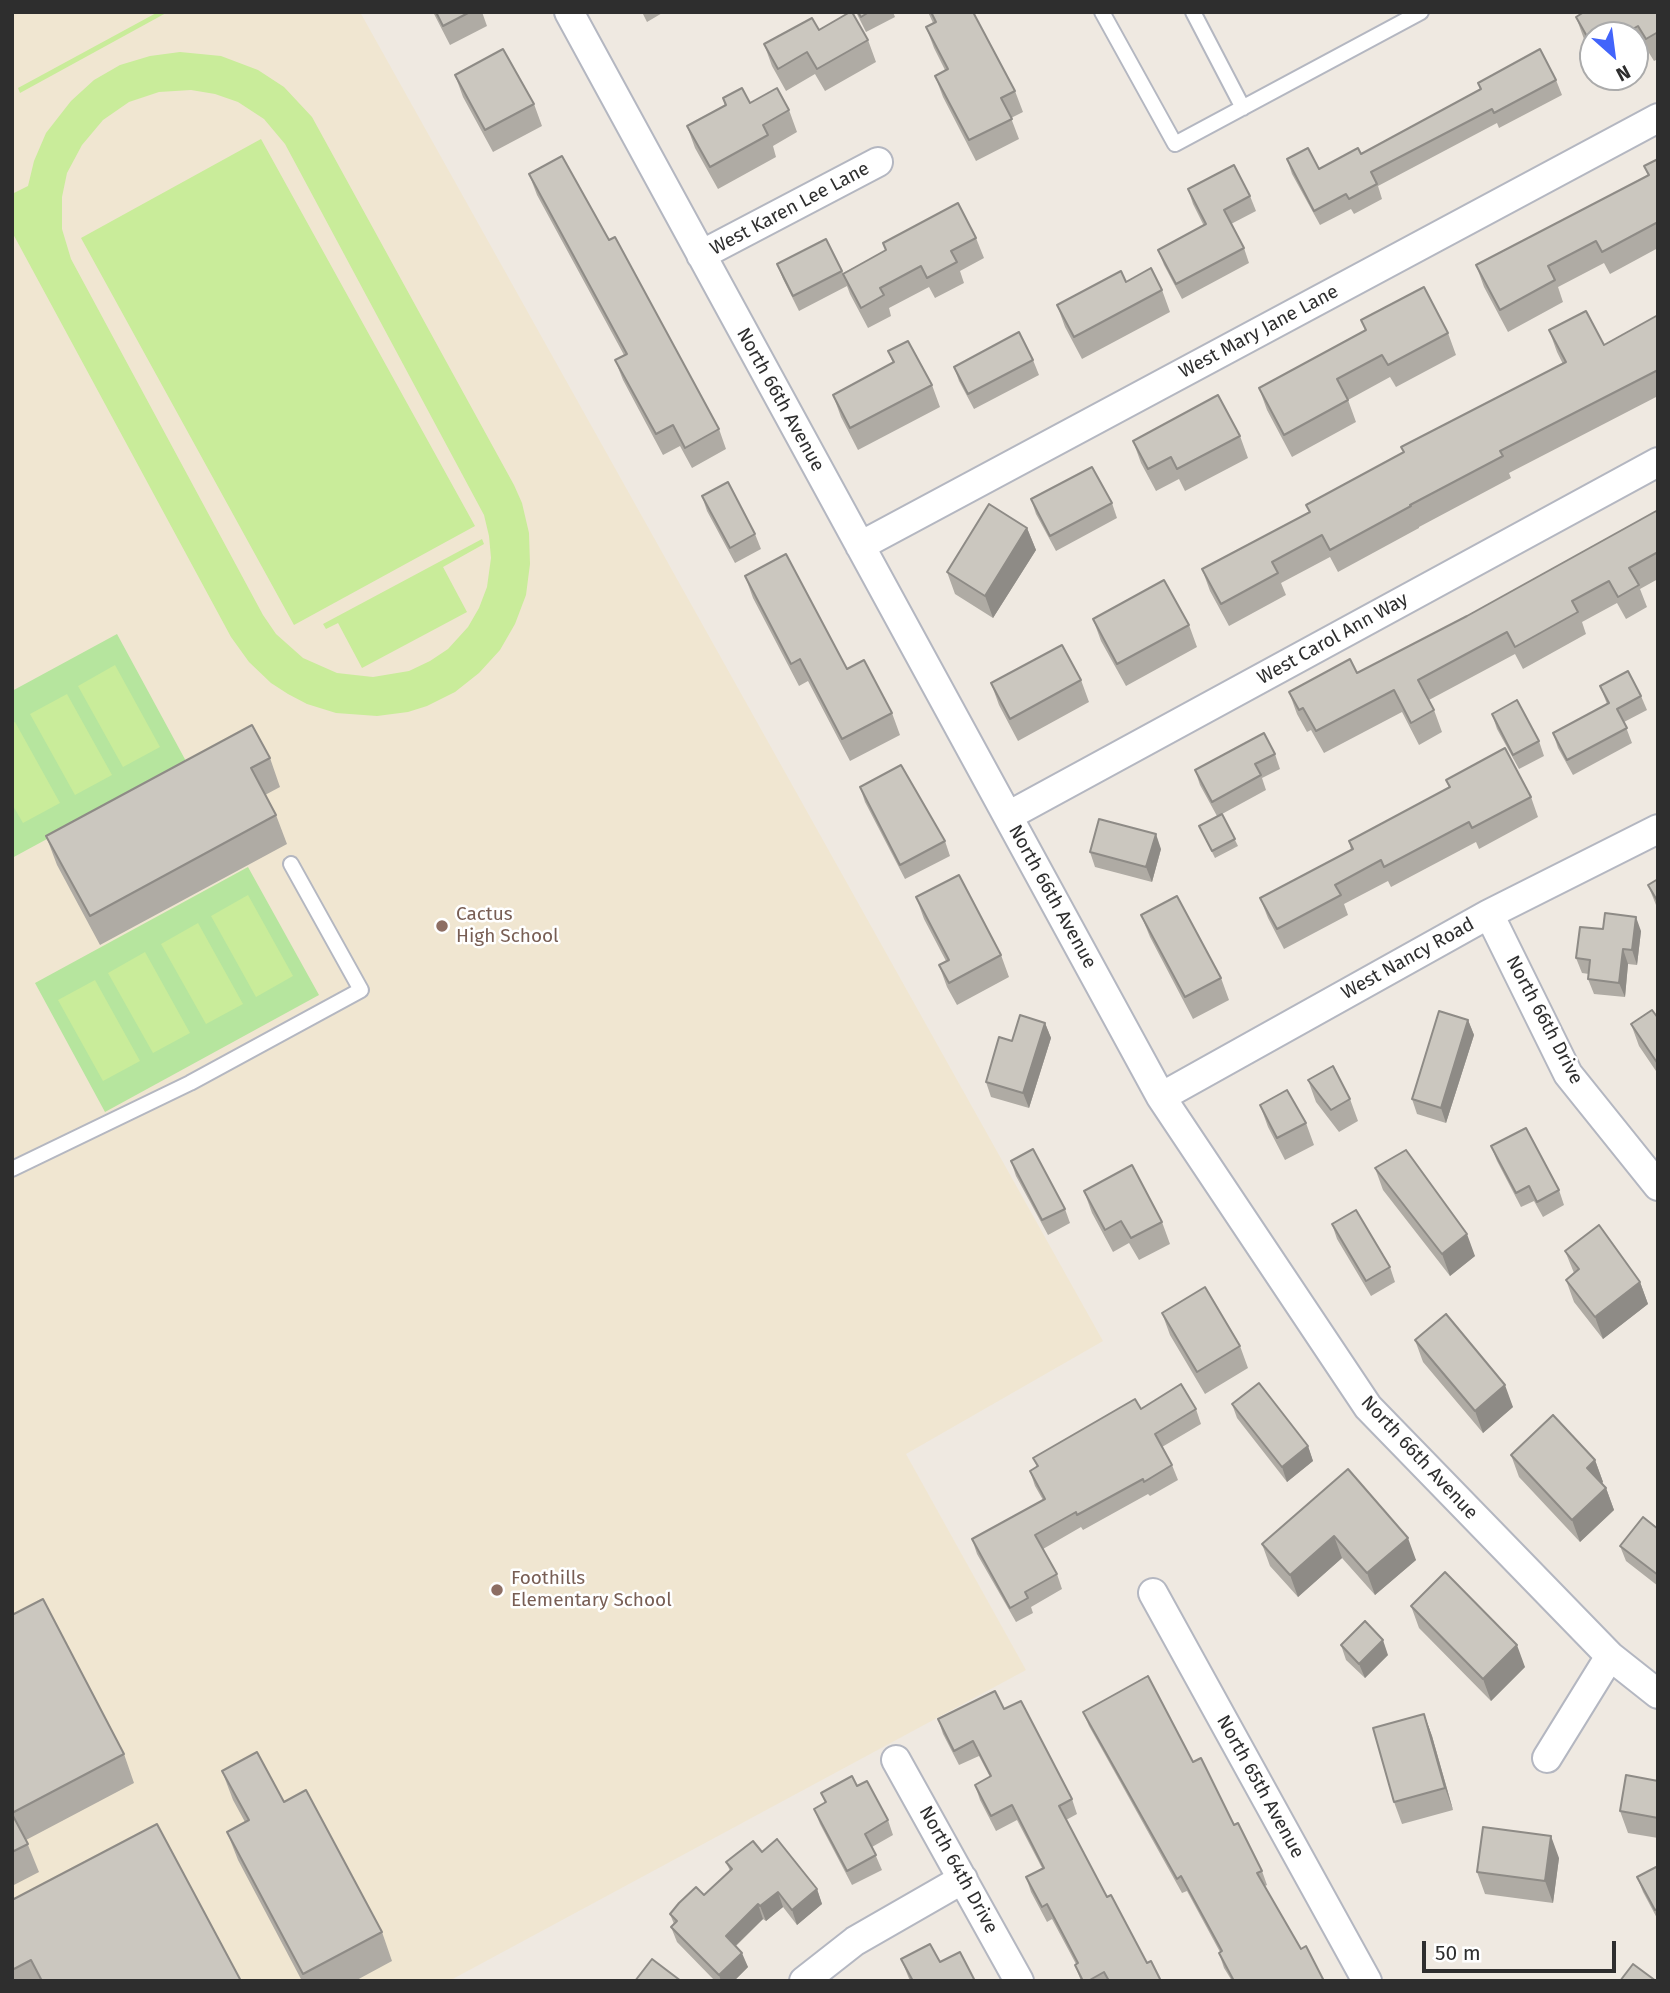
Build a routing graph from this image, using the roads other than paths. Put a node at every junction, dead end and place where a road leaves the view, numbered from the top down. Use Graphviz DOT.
graph roads {
  1 [pos="569,12"];
  2 [pos="1102,12"];
  3 [pos="1193,12"];
  4 [pos="1421,12"];
  5 [pos="1243,108"];
  6 [pos="1658,118"];
  7 [pos="878,162"];
  8 [pos="701,255"];
  9 [pos="1658,462"];
  10 [pos="860,546"];
  11 [pos="1008,816"];
  12 [pos="1658,829"];
  13 [pos="292,863"];
  14 [pos="1489,914"];
  15 [pos="1161,1097"];
  16 [pos="12,1170"];
  17 [pos="1658,1186"];
  18 [pos="1153,1593"];
  19 [pos="1610,1656"];
  20 [pos="1658,1694"];
  21 [pos="1547,1758"];
  22 [pos="896,1760"];
  23 [pos="963,1879"];
  24 [pos="804,1981"];
  25 [pos="1019,1981"];
  26 [pos="1367,1981"];
  1 -- 8 [label="street, North 66th Avenue"];
  2 -- 5 [label="lane"];
  3 -- 5 [label="lane"];
  4 -- 5 [label="lane"];
  6 -- 10 [label="street, West Mary Jane Lane"];
  7 -- 8 [label="street, West Karen Lee Lane"];
  8 -- 10 [label="street, North 66th Avenue"];
  9 -- 11 [label="street, West Carol Ann Way"];
  10 -- 11 [label="street, North 66th Avenue"];
  11 -- 15 [label="street, North 66th Avenue"];
  12 -- 14 [label="street, West Nancy Road"];
  13 -- 16 [label="lane"];
  14 -- 15 [label="street, West Nancy Road"];
  14 -- 17 [label="street, North 66th Drive"];
  15 -- 19 [label="street, North 66th Avenue"];
  18 -- 26 [label="street, North 65th Avenue"];
  19 -- 20 [label="street, North 66th Avenue"];
  19 -- 21 [label="street"];
  22 -- 23 [label="street, North 64th Drive"];
  23 -- 24 [label="street"];
  23 -- 25 [label="street, North 64th Drive"];
}
